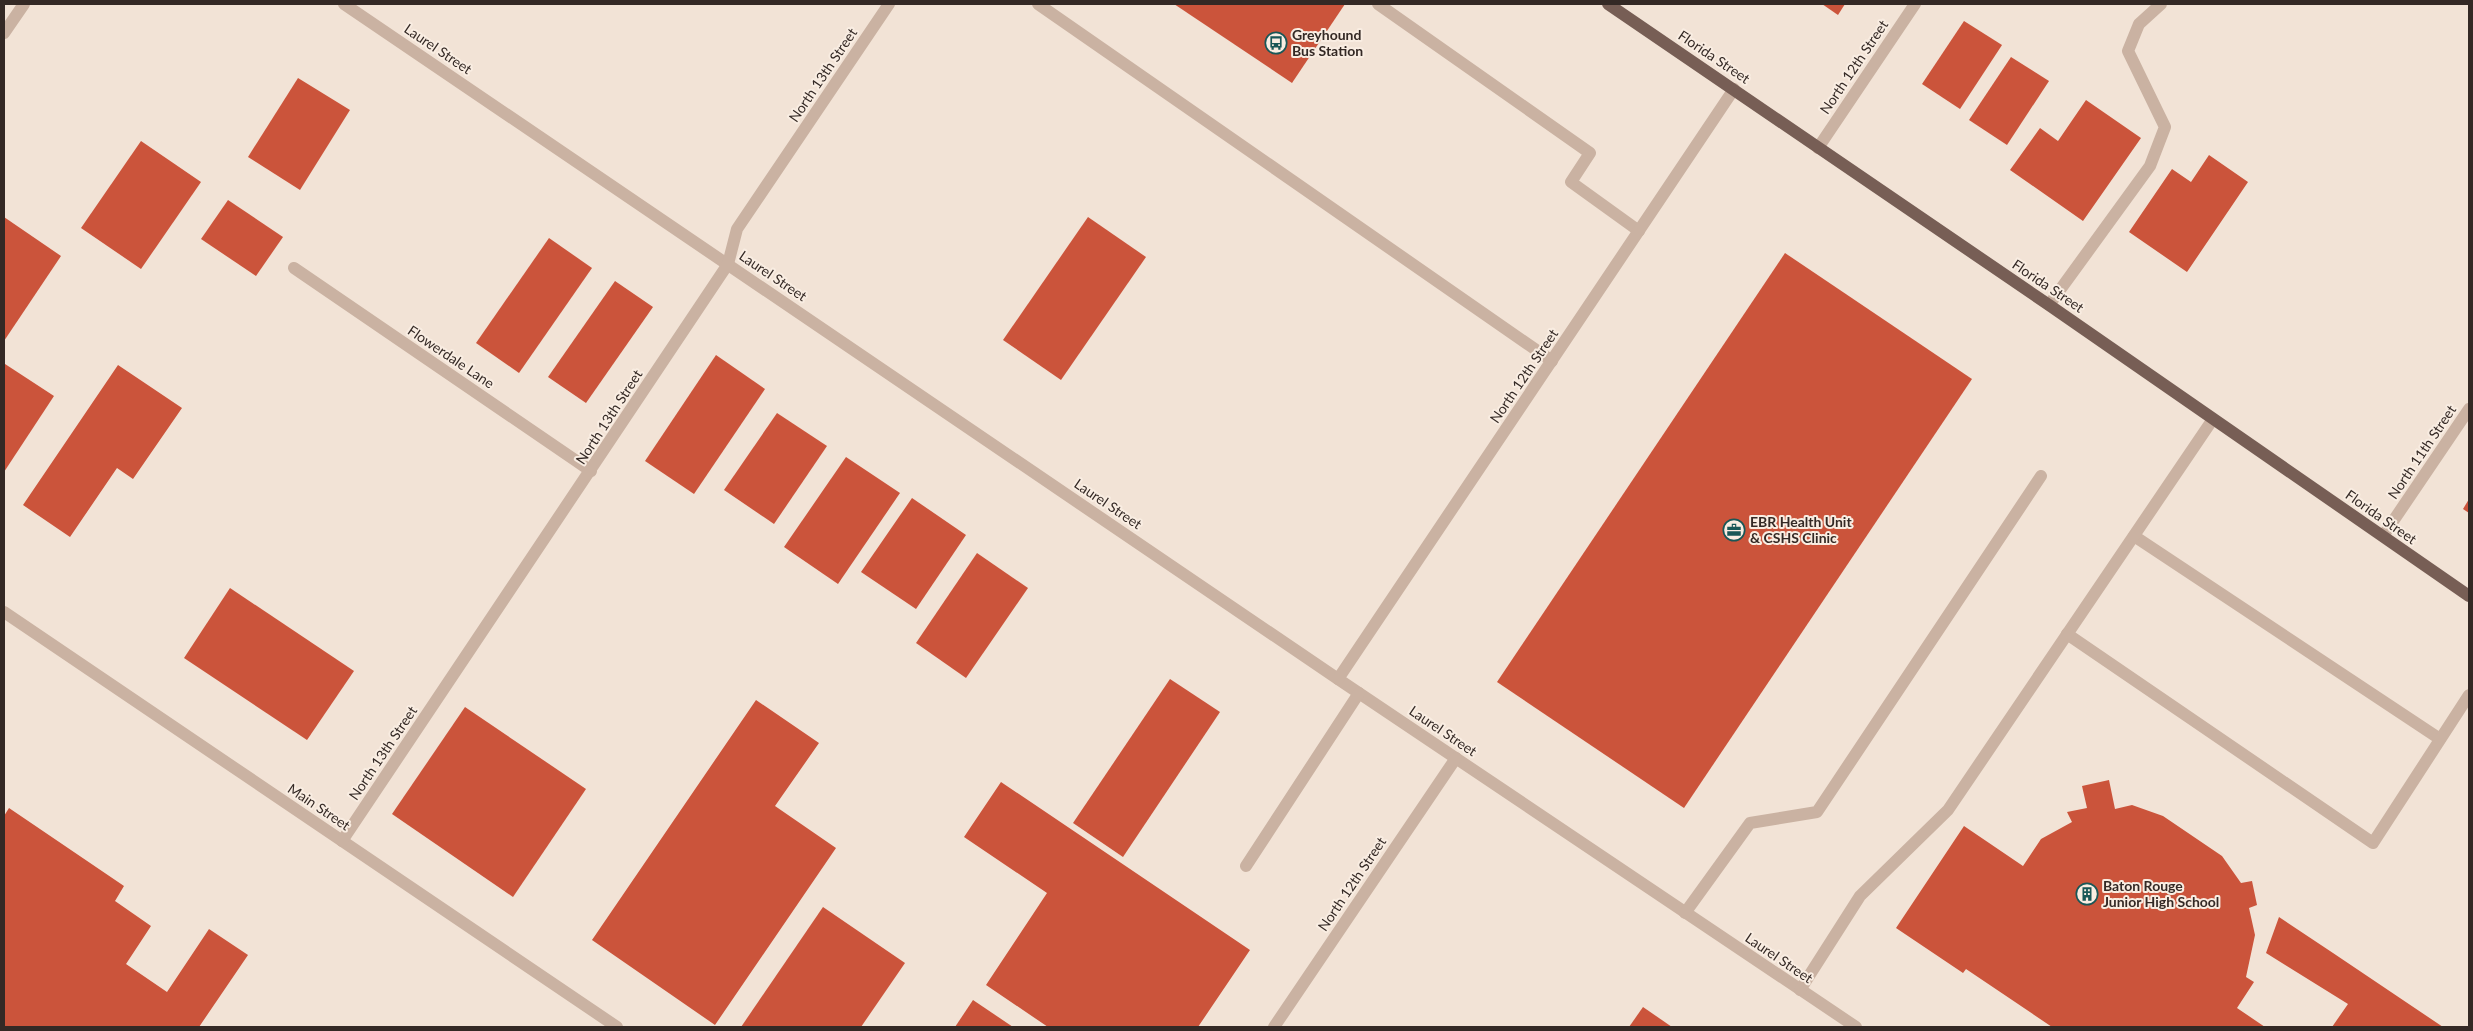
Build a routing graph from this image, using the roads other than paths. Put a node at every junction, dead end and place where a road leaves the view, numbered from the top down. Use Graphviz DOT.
graph roads {
  1 [pos="24,4"];
  2 [pos="344,4"];
  3 [pos="889,4"];
  4 [pos="1038,4"];
  5 [pos="1378,4"];
  6 [pos="1608,4"];
  7 [pos="1915,4"];
  8 [pos="2161,4"];
  9 [pos="4,33"];
  10 [pos="1734,89"];
  11 [pos="1818,148"];
  12 [pos="1639,231"];
  13 [pos="728,264"];
  14 [pos="294,268"];
  15 [pos="2049,305"];
  16 [pos="1552,360"];
  17 [pos="2469,409"];
  18 [pos="2213,419"];
  19 [pos="591,471"];
  20 [pos="2041,476"];
  21 [pos="2134,536"];
  22 [pos="2383,536"];
  23 [pos="2469,596"];
  24 [pos="4,612"];
  25 [pos="2068,634"];
  26 [pos="1338,680"];
  27 [pos="1359,693"];
  28 [pos="2469,695"];
  29 [pos="2440,740"];
  30 [pos="1456,758"];
  31 [pos="342,841"];
  32 [pos="1246,866"];
  33 [pos="1685,913"];
  34 [pos="1800,990"];
  35 [pos="617,1027"];
  36 [pos="1274,1027"];
  37 [pos="1856,1027"];
  1 -- 9 [label="street"];
  2 -- 13 [label="street, Laurel Street"];
  3 -- 13 [label="street, North 13th Street"];
  4 -- 16 [label="street"];
  5 -- 12 [label="street"];
  6 -- 10 [label="main road, Florida Street"];
  7 -- 11 [label="street, North 12th Street"];
  8 -- 15 [label="street"];
  10 -- 11 [label="main road, Florida Street"];
  10 -- 12 [label="street, North 12th Street"];
  11 -- 15 [label="main road, Florida Street"];
  12 -- 16 [label="street, North 12th Street"];
  13 -- 19 [label="street, North 13th Street"];
  13 -- 26 [label="street, Laurel Street"];
  14 -- 19 [label="street, Flowerdale Lane"];
  15 -- 18 [label="main road, Florida Street"];
  16 -- 26 [label="street, North 12th Street"];
  17 -- 22 [label="street, North 11th Street"];
  18 -- 21 [label="street"];
  18 -- 22 [label="main road, Florida Street"];
  19 -- 31 [label="street, North 13th Street"];
  20 -- 33 [label="street"];
  21 -- 25 [label="street"];
  21 -- 29 [label="street"];
  22 -- 23 [label="main road, Florida Street"];
  24 -- 31 [label="street, Main Street"];
  25 -- 29 [label="street"];
  25 -- 34 [label="street"];
  26 -- 27 [label="street, Laurel Street"];
  27 -- 30 [label="street, Laurel Street"];
  27 -- 32 [label="street"];
  28 -- 29 [label="street"];
  30 -- 33 [label="street, Laurel Street"];
  30 -- 36 [label="street, North 12th Street"];
  31 -- 35 [label="street, Main Street"];
  33 -- 34 [label="street, Laurel Street"];
  34 -- 37 [label="street, Laurel Street"];
}
